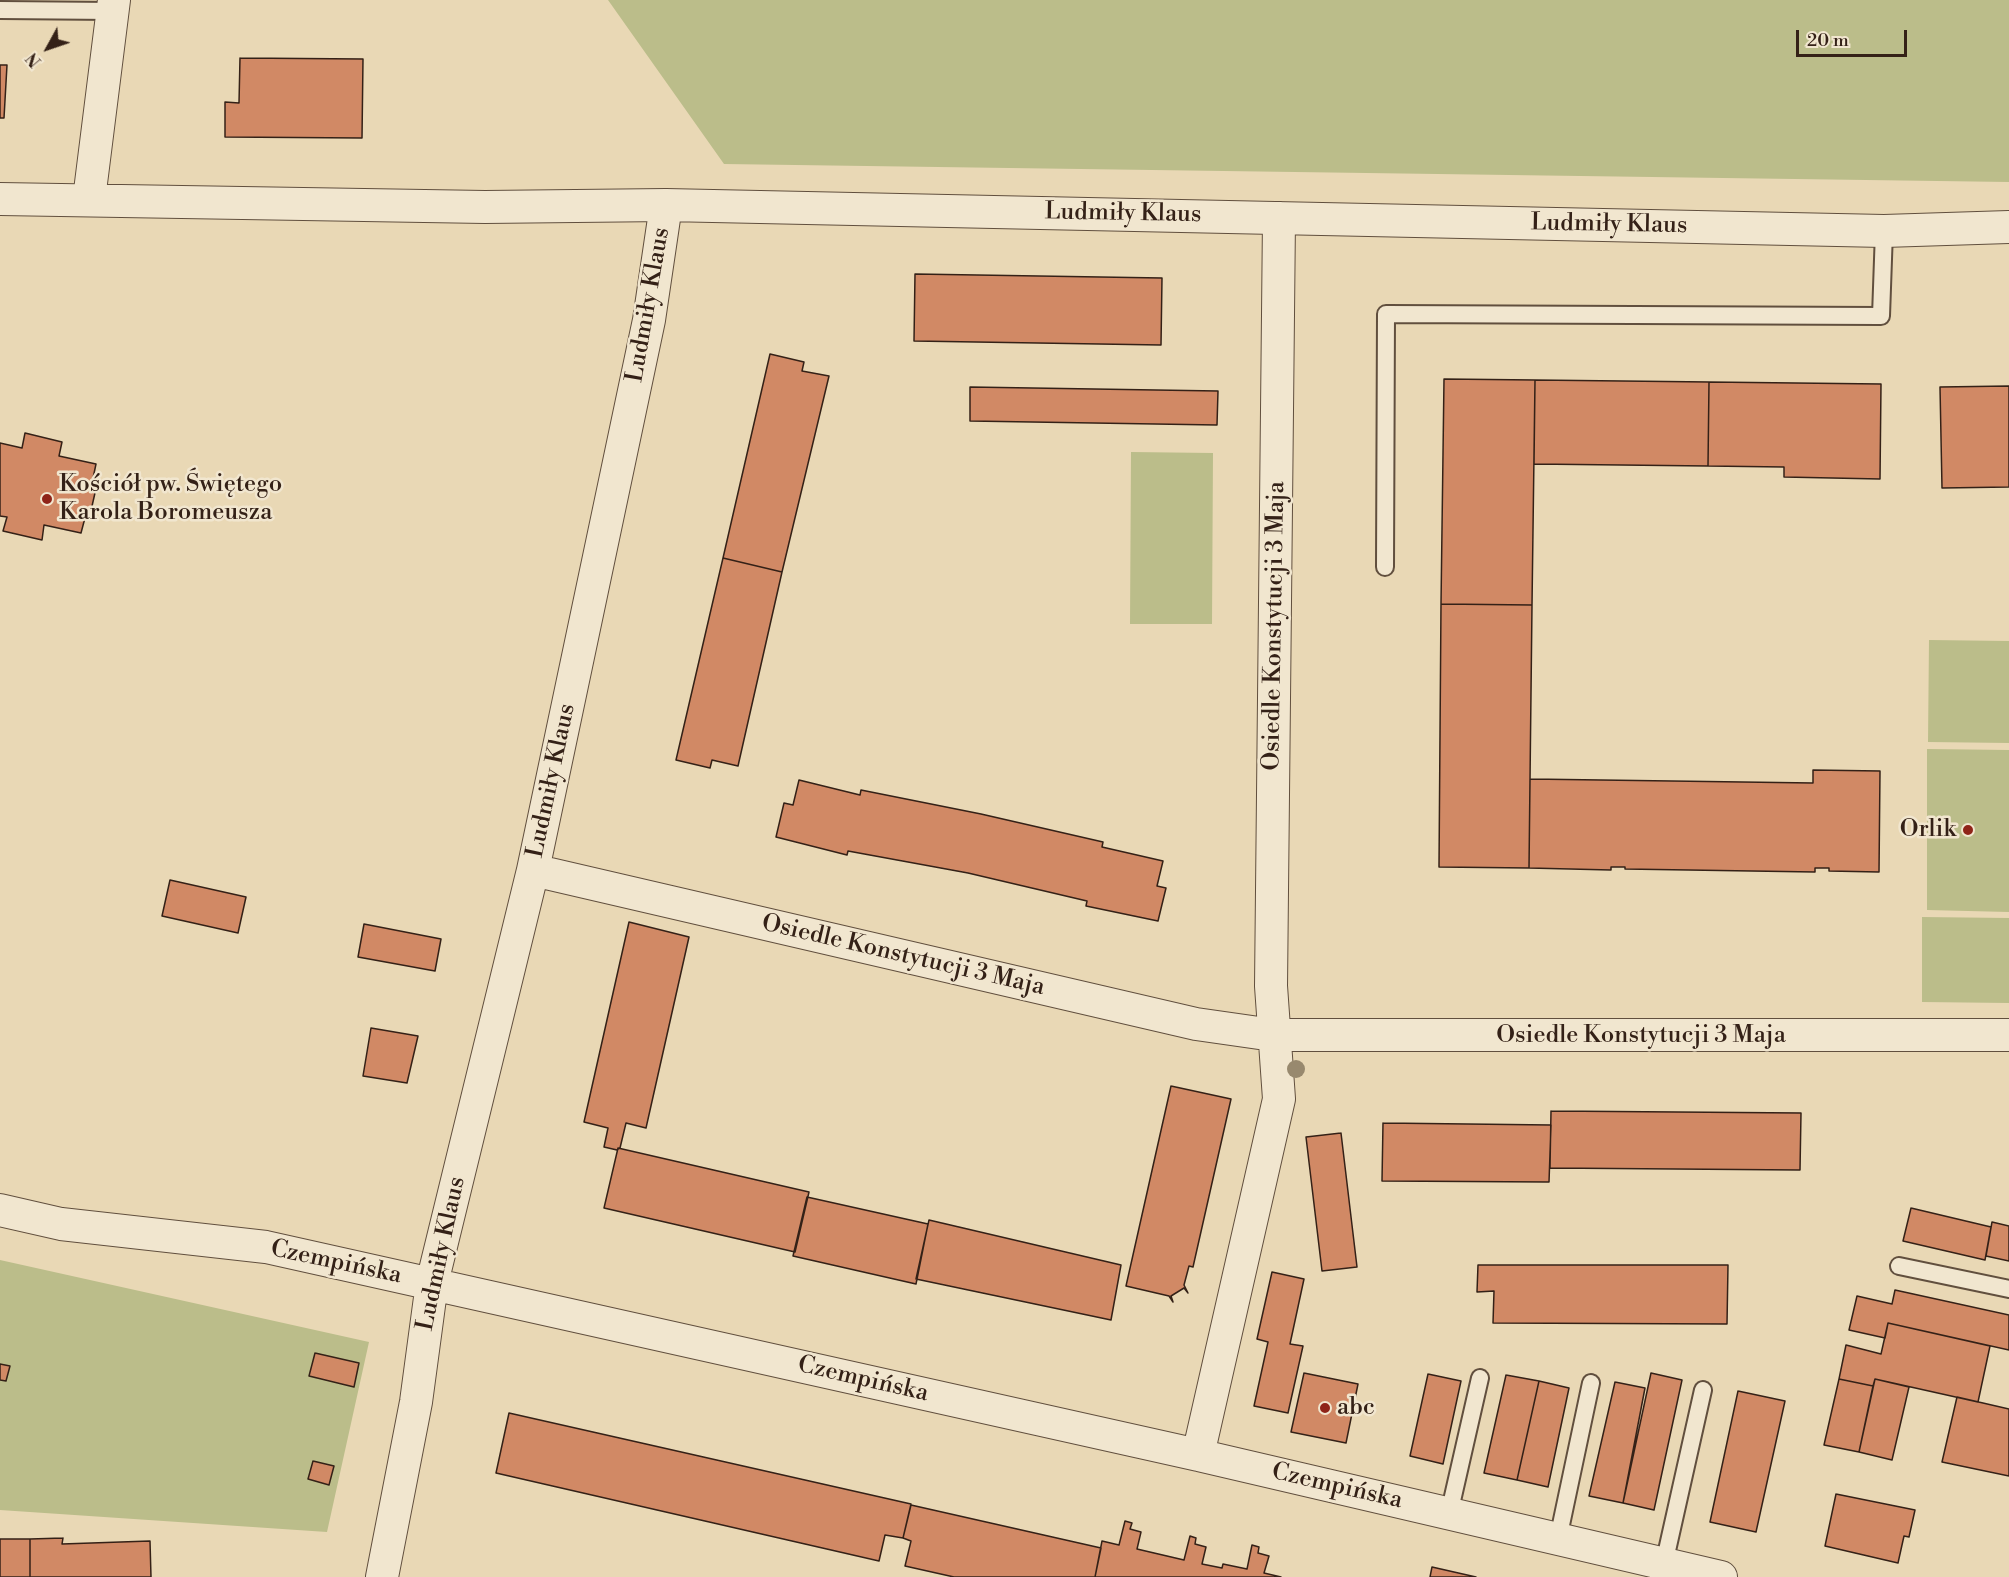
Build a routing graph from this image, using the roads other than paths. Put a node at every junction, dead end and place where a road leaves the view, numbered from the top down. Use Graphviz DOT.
graph roads {
  1 [pos="113,6"];
  2 [pos="0,10"];
  3 [pos="0,199"];
  4 [pos="89,199"];
  5 [pos="666,205"];
  6 [pos="1279,218"];
  7 [pos="2009,227"];
  8 [pos="1884,231"];
  9 [pos="1385,567"];
  10 [pos="533,870"];
  11 [pos="1274,1035"];
  12 [pos="2009,1035"];
  13 [pos="0,1210"];
  14 [pos="1899,1266"];
  15 [pos="432,1283"];
  16 [pos="2009,1289"];
  17 [pos="1480,1378"];
  18 [pos="1591,1383"];
  19 [pos="1703,1390"];
  20 [pos="1198,1455"];
  21 [pos="1449,1514"];
  22 [pos="1558,1539"];
  23 [pos="1664,1564"];
  24 [pos="382,1577"];
  25 [pos="1721,1577"];
  1 -- 2 [label="lane"];
  1 -- 4 [label="street"];
  3 -- 4 [label="street"];
  4 -- 5 [label="street"];
  5 -- 6 [label="street, Ludmiły Klaus"];
  5 -- 10 [label="street, Ludmiły Klaus"];
  6 -- 8 [label="street, Ludmiły Klaus"];
  6 -- 11 [label="street, Osiedle Konstytucji 3 Maja"];
  7 -- 8 [label="street, Ludmiły Klaus"];
  8 -- 9 [label="lane"];
  10 -- 11 [label="street, Osiedle Konstytucji 3 Maja"];
  10 -- 15 [label="street, Ludmiły Klaus"];
  11 -- 12 [label="street, Osiedle Konstytucji 3 Maja"];
  11 -- 20 [label="street, Osiedle Konstytucji 3 Maja"];
  13 -- 15 [label="street, Czempińska"];
  14 -- 16 [label="lane"];
  15 -- 20 [label="street, Czempińska"];
  15 -- 24 [label="street, Ludmiły Klaus"];
  17 -- 21 [label="lane"];
  18 -- 22 [label="lane"];
  19 -- 23 [label="lane"];
  20 -- 21 [label="street, Czempińska"];
  21 -- 22 [label="street, Czempińska"];
  22 -- 23 [label="street, Czempińska"];
  23 -- 25 [label="street, Czempińska"];
}
